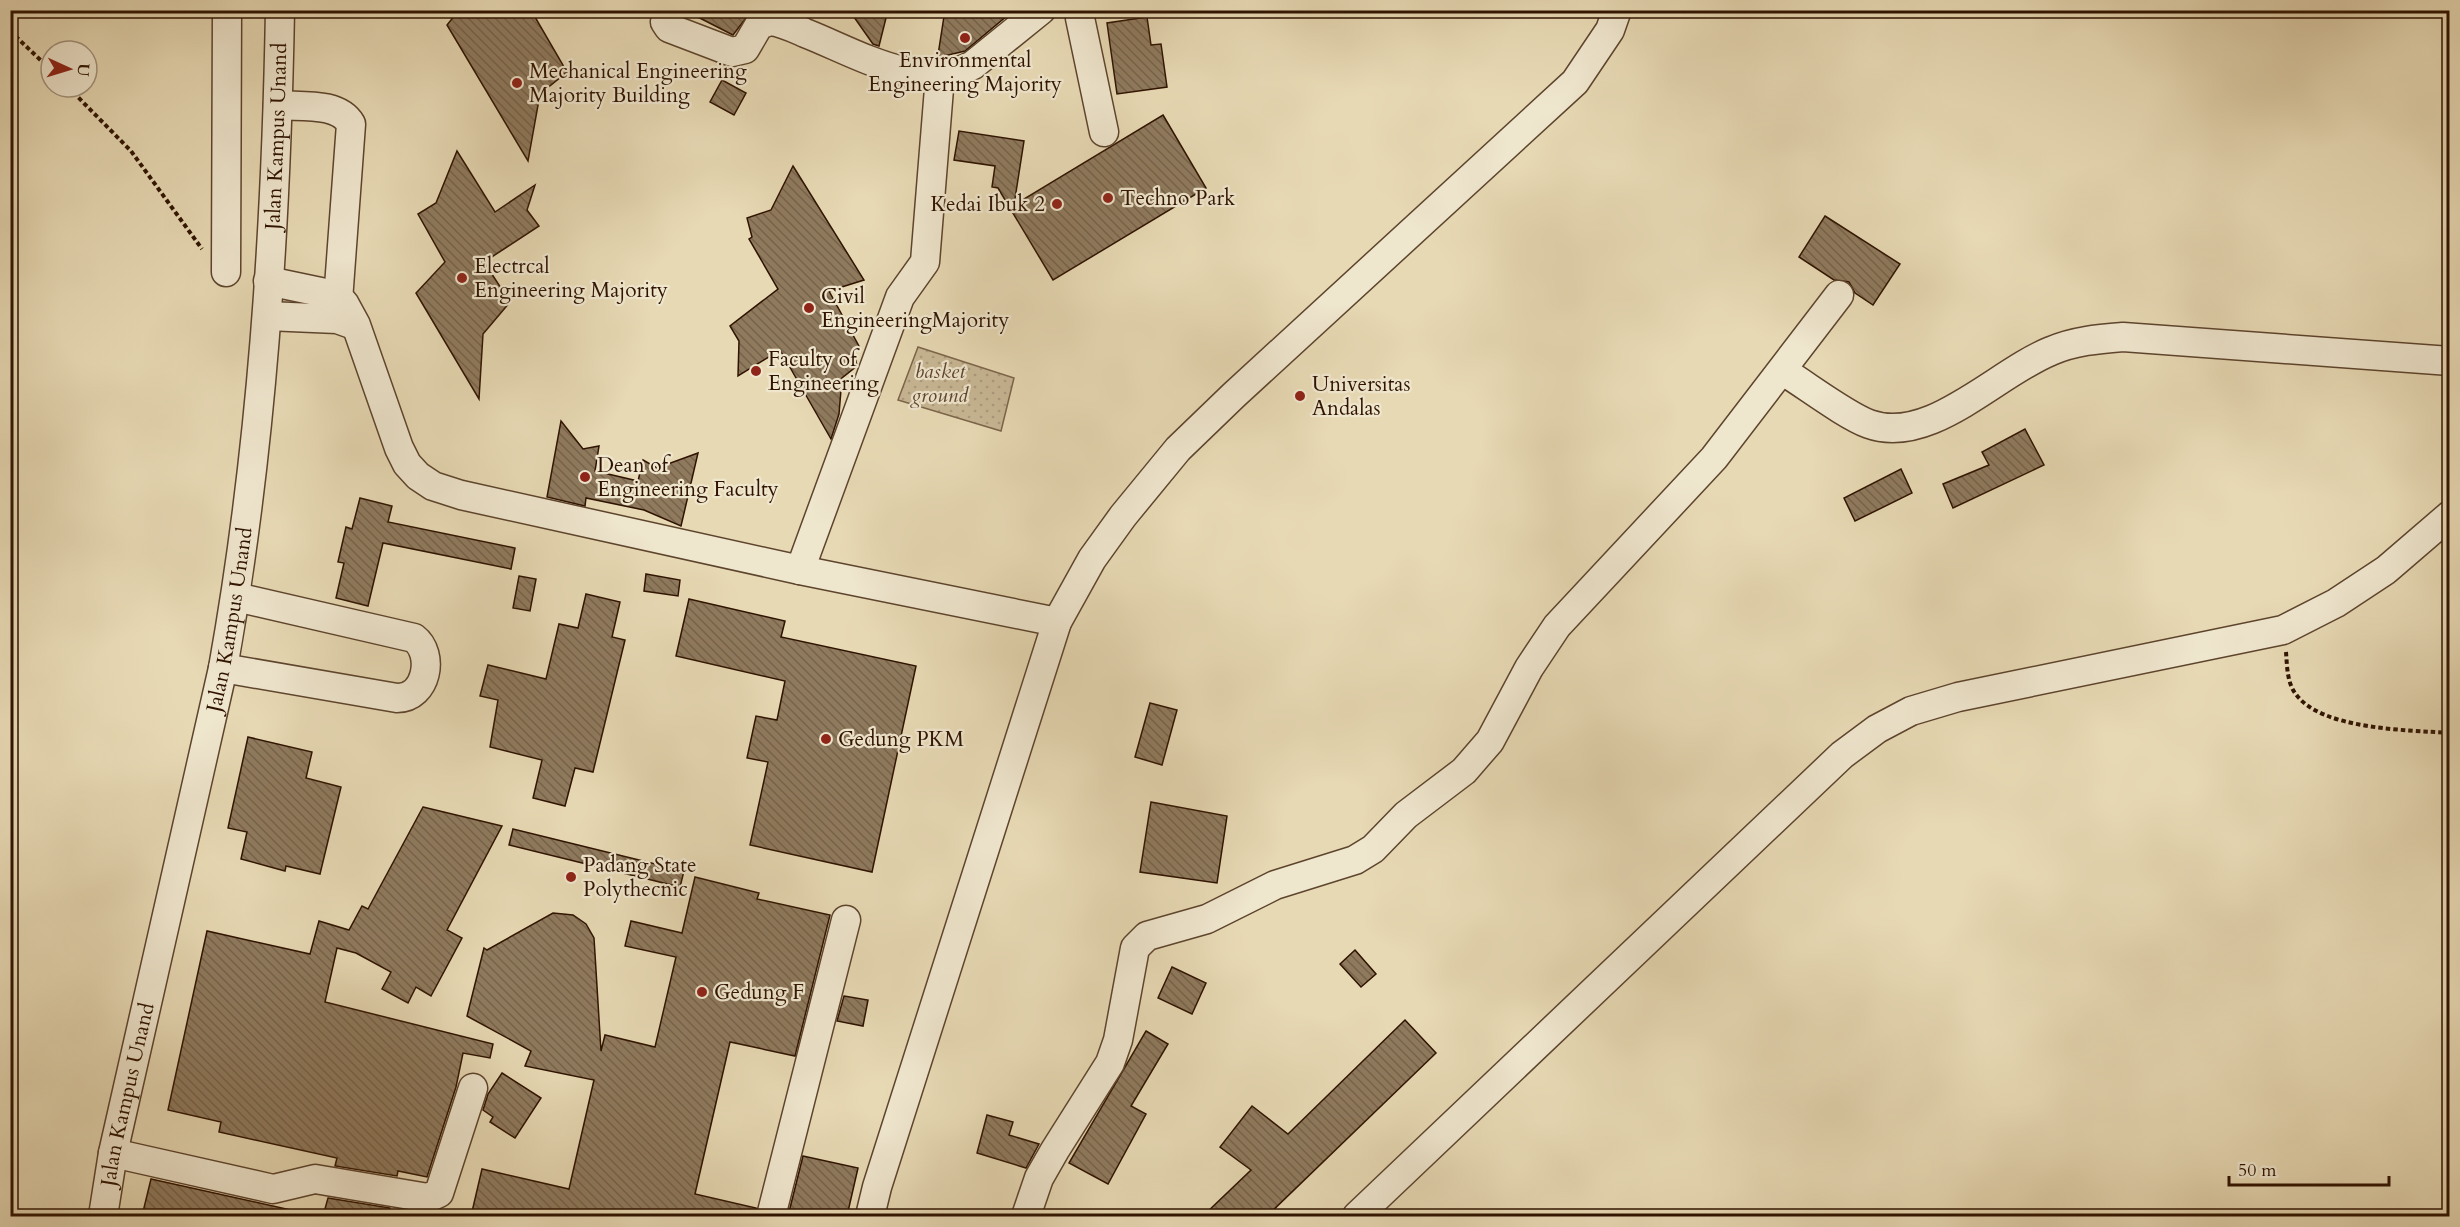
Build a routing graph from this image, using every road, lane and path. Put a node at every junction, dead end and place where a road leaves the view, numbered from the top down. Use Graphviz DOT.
graph roads {
  1 [pos="226,10"];
  2 [pos="280,10"];
  3 [pos="668,10"];
  4 [pos="1041,10"];
  5 [pos="1081,10"];
  6 [pos="1617,10"];
  7 [pos="10,31"];
  8 [pos="39,59"];
  9 [pos="940,76"];
  10 [pos="80,99"];
  11 [pos="278,105"];
  12 [pos="1104,132"];
  13 [pos="226,272"];
  14 [pos="268,281"];
  15 [pos="1839,296"];
  16 [pos="343,314"];
  17 [pos="267,316"];
  18 [pos="2450,361"];
  19 [pos="1782,371"];
  20 [pos="2450,515"];
  21 [pos="800,570"];
  22 [pos="236,597"];
  23 [pos="1057,622"];
  24 [pos="2283,630"];
  25 [pos="224,668"];
  26 [pos="2450,733"];
  27 [pos="846,920"];
  28 [pos="473,1088"];
  29 [pos="113,1153"];
  30 [pos="103,1216"];
  31 [pos="771,1216"];
  32 [pos="870,1216"];
  33 [pos="1026,1216"];
  34 [pos="1357,1216"];
  1 -- 13 [label="street"];
  2 -- 11 [label="street, Jalan Kampus Unand"];
  3 -- 9 [label="street"];
  4 -- 9 [label="street"];
  5 -- 12 [label="street"];
  6 -- 23 [label="street"];
  7 -- 8 [label="path"];
  9 -- 21 [label="street"];
  10 -- 13 [label="path"];
  11 -- 14 [label="street, Jalan Kampus Unand"];
  11 -- 16 [label="street"];
  14 -- 16 [label="street"];
  14 -- 17 [label="street, Jalan Kampus Unand"];
  15 -- 19 [label="street"];
  16 -- 17 [label="street"];
  16 -- 21 [label="street"];
  17 -- 22 [label="street, Jalan Kampus Unand"];
  18 -- 19 [label="street"];
  19 -- 33 [label="street"];
  20 -- 24 [label="street"];
  21 -- 23 [label="street"];
  22 -- 25 [label="street, Jalan Kampus Unand"];
  22 -- 25 [label="street"];
  23 -- 32 [label="street"];
  24 -- 26 [label="path"];
  24 -- 34 [label="street"];
  25 -- 29 [label="street, Jalan Kampus Unand"];
  27 -- 31 [label="street"];
  28 -- 29 [label="street"];
  29 -- 30 [label="street, Jalan Kampus Unand"];
}
